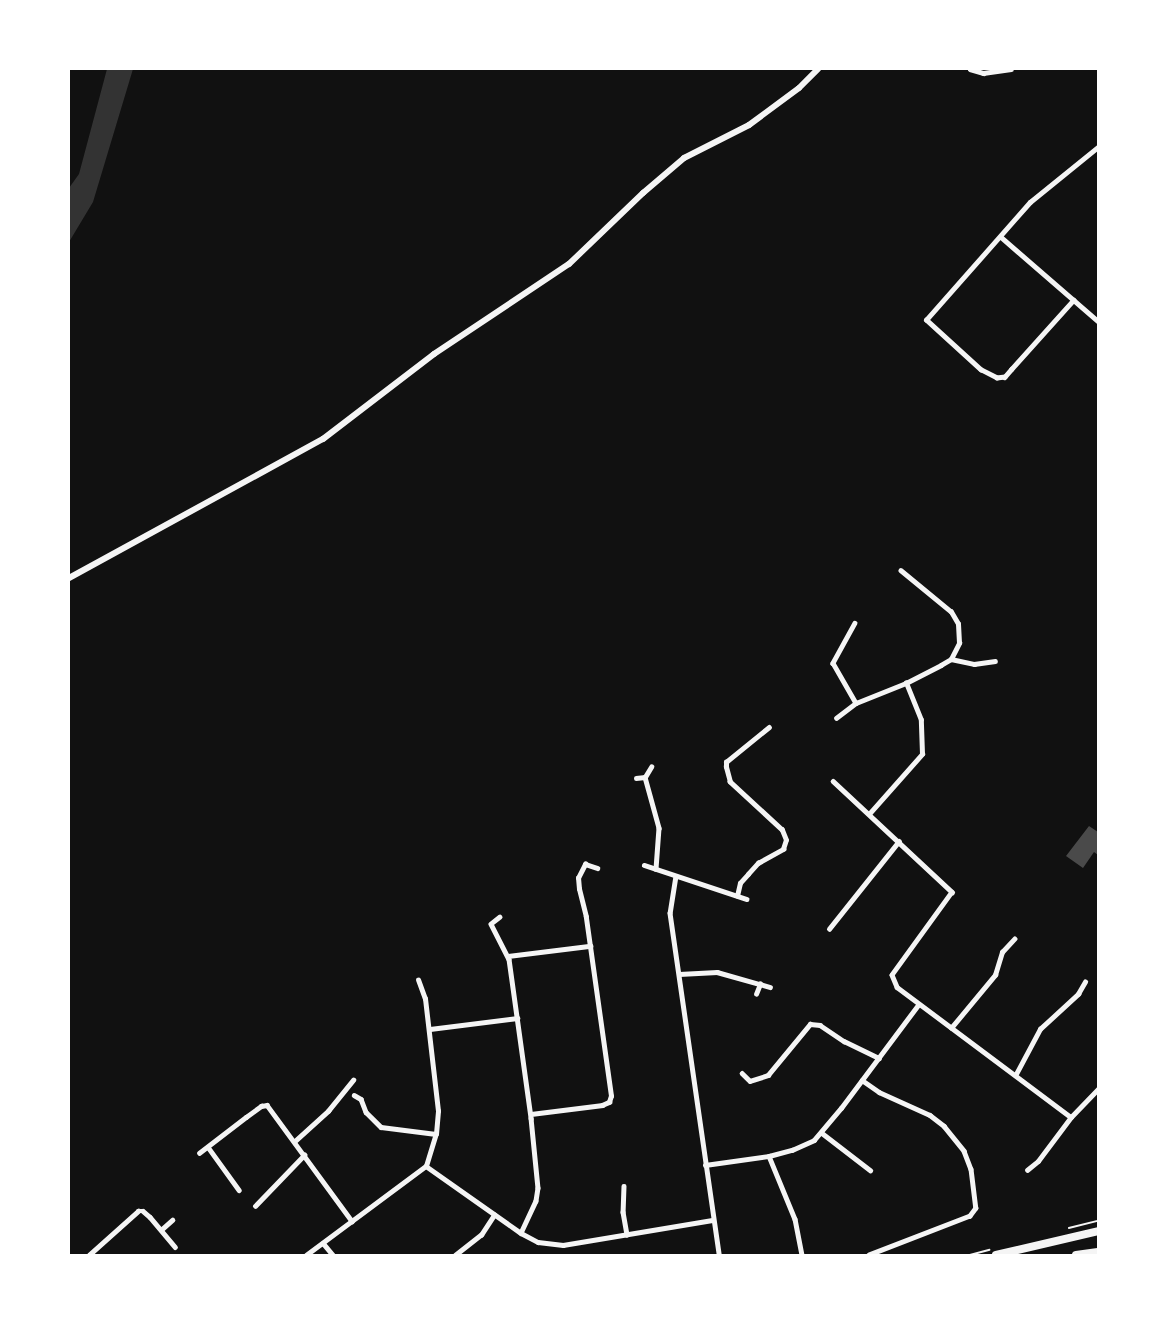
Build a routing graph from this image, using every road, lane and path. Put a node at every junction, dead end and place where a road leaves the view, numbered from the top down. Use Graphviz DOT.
graph roads {
  1 [pos="818,69"];
  2 [pos="970,69"];
  3 [pos="1011,69"];
  4 [pos="1098,147"];
  5 [pos="1001,237"];
  6 [pos="1074,300"];
  7 [pos="1098,321"];
  8 [pos="901,571"];
  9 [pos="69,578"];
  10 [pos="855,623"];
  11 [pos="951,658"];
  12 [pos="995,661"];
  13 [pos="906,683"];
  14 [pos="856,703"];
  15 [pos="836,718"];
  16 [pos="769,728"];
  17 [pos="651,766"];
  18 [pos="645,777"];
  19 [pos="636,778"];
  20 [pos="833,781"];
  21 [pos="869,814"];
  22 [pos="899,841"];
  23 [pos="644,865"];
  24 [pos="597,868"];
  25 [pos="656,869"];
  26 [pos="676,876"];
  27 [pos="737,896"];
  28 [pos="747,899"];
  29 [pos="500,917"];
  30 [pos="829,929"];
  31 [pos="1014,939"];
  32 [pos="590,946"];
  33 [pos="508,956"];
  34 [pos="679,974"];
  35 [pos="418,980"];
  36 [pos="1085,982"];
  37 [pos="760,984"];
  38 [pos="770,987"];
  39 [pos="756,994"];
  40 [pos="918,1005"];
  41 [pos="517,1018"];
  42 [pos="951,1028"];
  43 [pos="430,1029"];
  44 [pos="879,1058"];
  45 [pos="742,1073"];
  46 [pos="1016,1074"];
  47 [pos="353,1080"];
  48 [pos="862,1080"];
  49 [pos="1098,1089"];
  50 [pos="354,1095"];
  51 [pos="531,1114"];
  52 [pos="1071,1118"];
  53 [pos="822,1133"];
  54 [pos="436,1134"];
  55 [pos="295,1141"];
  56 [pos="207,1147"];
  57 [pos="199,1153"];
  58 [pos="304,1155"];
  59 [pos="769,1156"];
  60 [pos="705,1165"];
  61 [pos="426,1166"];
  62 [pos="870,1170"];
  63 [pos="1027,1170"];
  64 [pos="624,1186"];
  65 [pos="239,1190"];
  66 [pos="255,1206"];
  67 [pos="495,1215"];
  68 [pos="172,1220"];
  69 [pos="712,1220"];
  70 [pos="352,1221"];
  71 [pos="161,1230"];
  72 [pos="1098,1231"];
  73 [pos="521,1233"];
  74 [pos="627,1235"];
  75 [pos="323,1243"];
  76 [pos="175,1247"];
  77 [pos="1098,1252"];
  78 [pos="89,1255"];
  79 [pos="306,1255"];
  80 [pos="333,1255"];
  81 [pos="455,1255"];
  82 [pos="718,1255"];
  83 [pos="802,1255"];
  84 [pos="869,1255"];
  85 [pos="996,1255"];
  86 [pos="1076,1255"];
  1 -- 9 [label="street"];
  2 -- 3 [label="street"];
  4 -- 5 [label="street"];
  5 -- 6 [label="street"];
  5 -- 6 [label="street"];
  6 -- 7 [label="street"];
  8 -- 11 [label="street"];
  10 -- 14 [label="street"];
  11 -- 12 [label="street"];
  11 -- 13 [label="street"];
  13 -- 14 [label="street"];
  13 -- 21 [label="street"];
  14 -- 15 [label="street"];
  16 -- 27 [label="street"];
  17 -- 18 [label="street"];
  18 -- 19 [label="street"];
  18 -- 25 [label="street"];
  20 -- 21 [label="street"];
  21 -- 22 [label="street"];
  22 -- 30 [label="street"];
  22 -- 40 [label="street"];
  23 -- 25 [label="street"];
  24 -- 32 [label="street"];
  25 -- 26 [label="street"];
  26 -- 27 [label="street"];
  26 -- 34 [label="street"];
  27 -- 28 [label="street"];
  29 -- 33 [label="street"];
  31 -- 42 [label="street"];
  32 -- 33 [label="street"];
  32 -- 51 [label="street"];
  33 -- 41 [label="street"];
  34 -- 37 [label="street"];
  34 -- 60 [label="street"];
  35 -- 43 [label="street"];
  36 -- 46 [label="street"];
  37 -- 38 [label="street"];
  37 -- 39 [label="street"];
  40 -- 42 [label="street"];
  40 -- 44 [label="street"];
  41 -- 43 [label="street"];
  41 -- 51 [label="street"];
  42 -- 46 [label="street"];
  43 -- 54 [label="street"];
  44 -- 45 [label="street"];
  44 -- 48 [label="street"];
  46 -- 52 [label="street"];
  47 -- 55 [label="street"];
  48 -- 53 [label="street"];
  48 -- 84 [label="street"];
  49 -- 52 [label="street"];
  50 -- 54 [label="street"];
  51 -- 73 [label="street"];
  52 -- 63 [label="street"];
  53 -- 59 [label="street"];
  53 -- 62 [label="street"];
  54 -- 61 [label="street"];
  55 -- 56 [label="street"];
  55 -- 58 [label="street"];
  56 -- 57 [label="street"];
  56 -- 65 [label="street"];
  58 -- 66 [label="street"];
  58 -- 70 [label="street"];
  59 -- 60 [label="street"];
  59 -- 83 [label="street"];
  60 -- 69 [label="street"];
  61 -- 67 [label="street"];
  61 -- 70 [label="street"];
  64 -- 74 [label="street"];
  67 -- 73 [label="street"];
  67 -- 81 [label="street"];
  68 -- 71 [label="street"];
  69 -- 74 [label="street"];
  69 -- 82 [label="street"];
  70 -- 75 [label="street"];
  71 -- 76 [label="street"];
  71 -- 78 [label="street"];
  72 -- 85 [label="highway"];
  73 -- 74 [label="street"];
  75 -- 79 [label="street"];
  75 -- 80 [label="street"];
  77 -- 86 [label="highway"];
}
